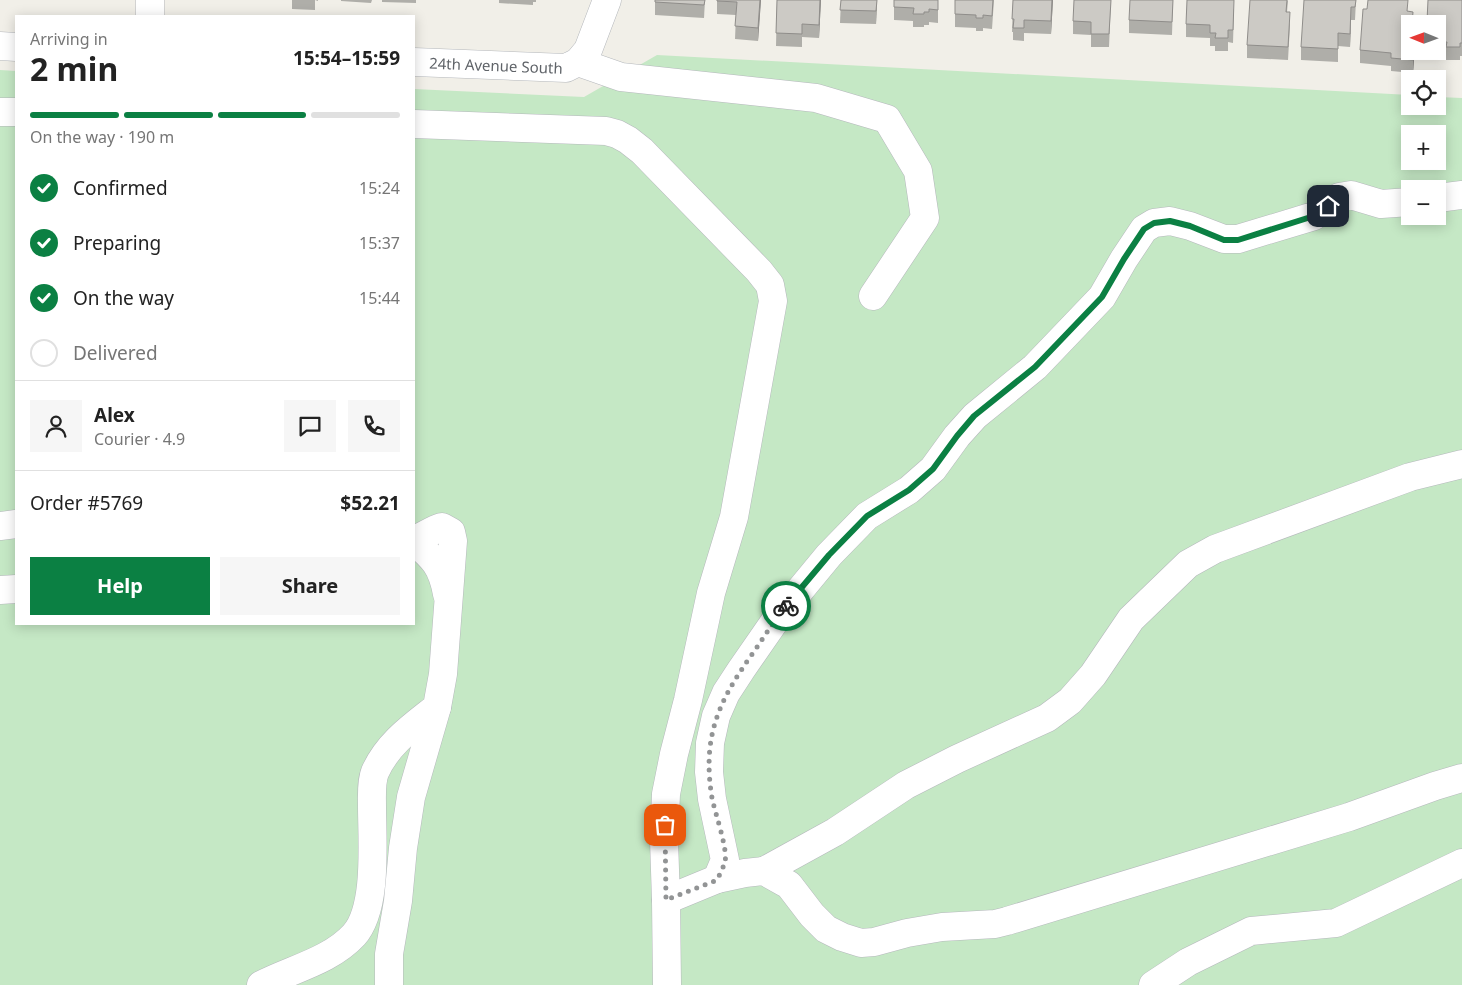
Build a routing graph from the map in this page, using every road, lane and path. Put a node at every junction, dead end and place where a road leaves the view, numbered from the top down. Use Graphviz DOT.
graph roads {
  1 [pos="150,0"];
  2 [pos="607,0"];
  3 [pos="150,15"];
  4 [pos="0,46"];
  5 [pos="15,47"];
  6 [pos="415,62"];
  7 [pos="578,62"];
  8 [pos="0,112"];
  9 [pos="15,112"];
  10 [pos="415,124"];
  11 [pos="1462,195"];
  12 [pos="1446,197"];
  13 [pos="1401,203"];
  14 [pos="873,296"];
  15 [pos="1462,464"];
  16 [pos="15,524"];
  17 [pos="0,526"];
  18 [pos="422,543"];
  19 [pos="15,589"];
  20 [pos="0,590"];
  21 [pos="437,707"];
  22 [pos="1462,778"];
  23 [pos="1462,863"];
  24 [pos="764,871"];
  25 [pos="717,880"];
  26 [pos="666,900"];
  27 [pos="262,985"];
  28 [pos="389,985"];
  29 [pos="667,985"];
  30 [pos="1153,985"];
  1 -- 3 [label="street"];
  2 -- 7 [label="street"];
  4 -- 5 [label="street"];
  6 -- 7 [label="street, 24th Avenue South"];
  7 -- 14 [label="street"];
  8 -- 9 [label="street"];
  10 -- 26 [label="street"];
  11 -- 12 [label="street"];
  13 -- 25 [label="street"];
  15 -- 24 [label="street"];
  16 -- 17 [label="street"];
  18 -- 21 [label="street"];
  19 -- 20 [label="street"];
  21 -- 27 [label="street"];
  21 -- 28 [label="street"];
  22 -- 24 [label="street"];
  23 -- 30 [label="street"];
  24 -- 25 [label="street"];
  25 -- 26 [label="street"];
  26 -- 29 [label="street"];
}
